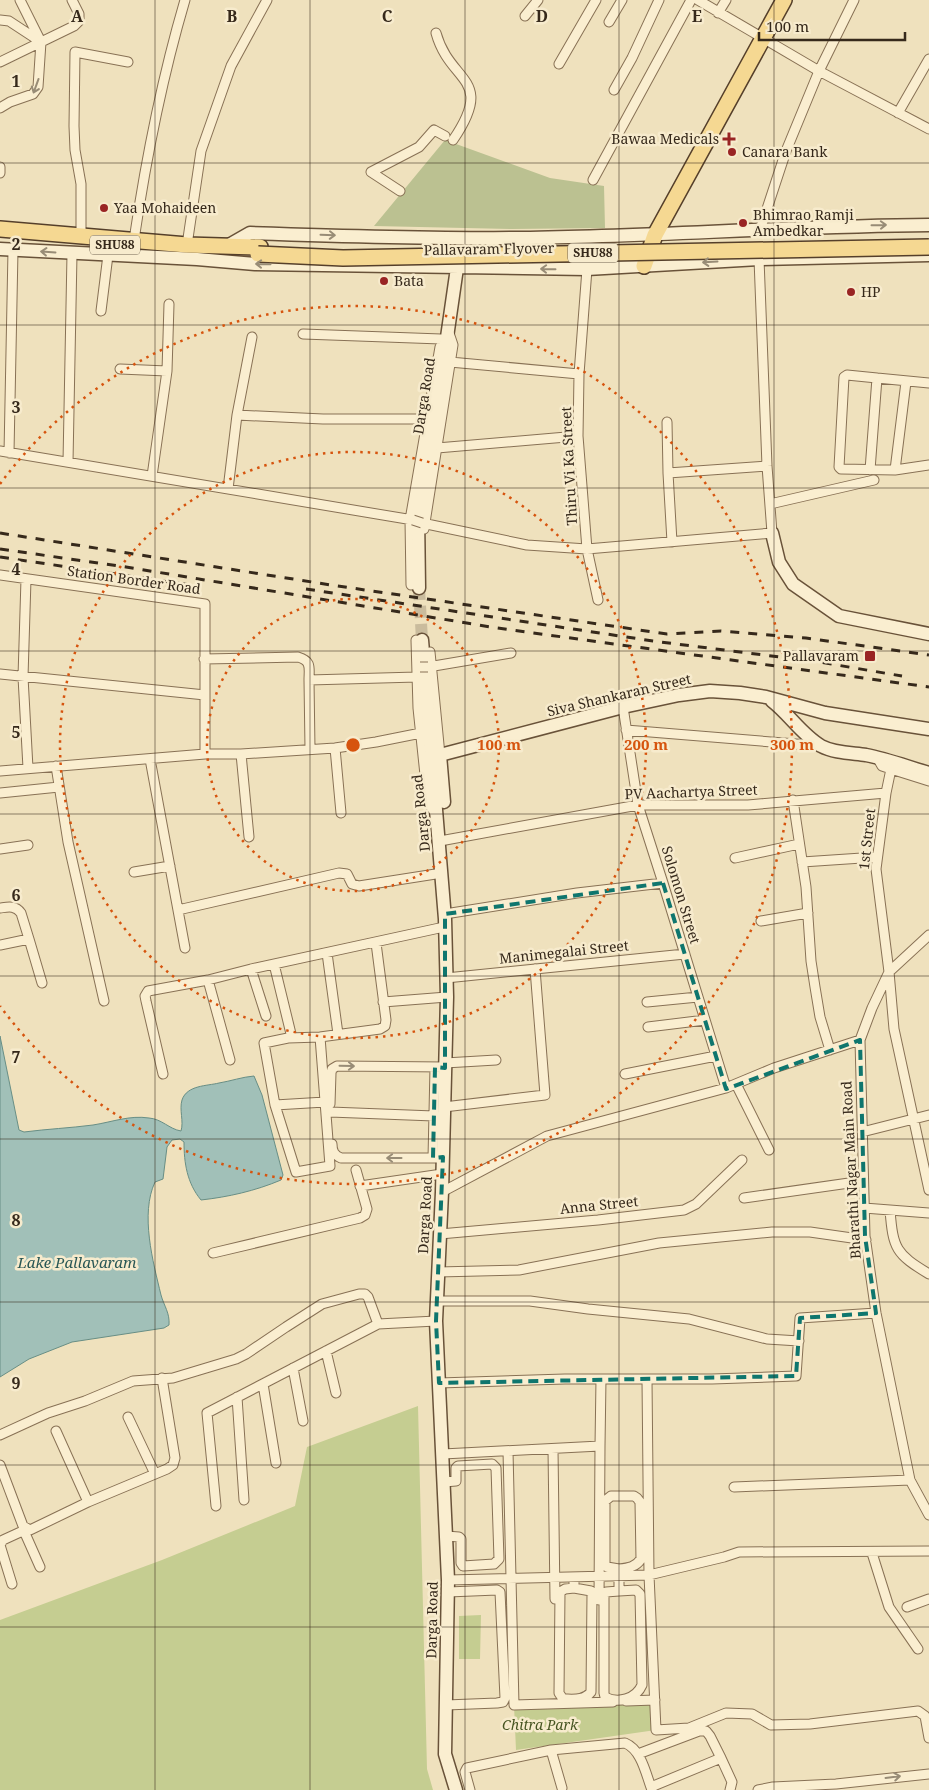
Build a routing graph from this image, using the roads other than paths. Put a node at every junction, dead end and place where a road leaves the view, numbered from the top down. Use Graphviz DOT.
graph roads {
  1 [pos="20,0"];
  2 [pos="72,0"];
  3 [pos="185,0"];
  4 [pos="267,0"];
  5 [pos="538,0"];
  6 [pos="596,0"];
  7 [pos="622,0"];
  8 [pos="659,0"];
  9 [pos="692,0"];
  10 [pos="698,0"];
  11 [pos="726,0"];
  12 [pos="784,0"];
  13 [pos="854,0"];
  14 [pos="718,13"];
  15 [pos="525,16"];
  16 [pos="0,20"];
  17 [pos="609,22"];
  18 [pos="436,33"];
  19 [pos="763,38"];
  20 [pos="41,42"];
  21 [pos="929,59"];
  22 [pos="0,62"];
  23 [pos="128,62"];
  24 [pos="560,64"];
  25 [pos="818,71"];
  26 [pos="614,90"];
  27 [pos="0,108"];
  28 [pos="898,113"];
  29 [pos="929,129"];
  30 [pos="0,167"];
  31 [pos="0,173"];
  32 [pos="593,180"];
  33 [pos="400,191"];
  34 [pos="929,225"];
  35 [pos="0,229"];
  36 [pos="760,230"];
  37 [pos="655,235"];
  38 [pos="81,237"];
  39 [pos="0,238"];
  40 [pos="929,239"];
  41 [pos="134,240"];
  42 [pos="187,245"];
  43 [pos="929,247"];
  44 [pos="230,248"];
  45 [pos="0,249"];
  46 [pos="13,250"];
  47 [pos="259,250"];
  48 [pos="72,254"];
  49 [pos="108,255"];
  50 [pos="929,255"];
  51 [pos="759,259"];
  52 [pos="644,266"];
  53 [pos="457,268"];
  54 [pos="587,269"];
  55 [pos="169,304"];
  56 [pos="101,311"];
  57 [pos="303,334"];
  58 [pos="445,335"];
  59 [pos="252,337"];
  60 [pos="450,362"];
  61 [pos="120,369"];
  62 [pos="167,371"];
  63 [pos="579,374"];
  64 [pos="877,378"];
  65 [pos="906,382"];
  66 [pos="929,383"];
  67 [pos="237,415"];
  68 [pos="427,418"];
  69 [pos="666,422"];
  70 [pos="578,436"];
  71 [pos="437,448"];
  72 [pos="4,452"];
  73 [pos="68,462"];
  74 [pos="929,465"];
  75 [pos="767,466"];
  76 [pos="870,470"];
  77 [pos="896,470"];
  78 [pos="668,473"];
  79 [pos="152,476"];
  80 [pos="874,480"];
  81 [pos="228,489"];
  82 [pos="770,504"];
  83 [pos="417,522"];
  84 [pos="772,533"];
  85 [pos="672,542"];
  86 [pos="587,549"];
  87 [pos="424,573"];
  88 [pos="0,575"];
  89 [pos="26,579"];
  90 [pos="415,587"];
  91 [pos="598,600"];
  92 [pos="929,634"];
  93 [pos="419,640"];
  94 [pos="430,652"];
  95 [pos="511,653"];
  96 [pos="204,659"];
  97 [pos="424,667"];
  98 [pos="0,674"];
  99 [pos="23,677"];
  100 [pos="417,677"];
  101 [pos="309,680"];
  102 [pos="205,695"];
  103 [pos="766,697"];
  104 [pos="623,708"];
  105 [pos="929,729"];
  106 [pos="626,730"];
  107 [pos="421,733"];
  108 [pos="821,746"];
  109 [pos="335,748"];
  110 [pos="310,750"];
  111 [pos="205,754"];
  112 [pos="240,754"];
  113 [pos="440,755"];
  114 [pos="878,758"];
  115 [pos="150,759"];
  116 [pos="56,766"];
  117 [pos="28,768"];
  118 [pos="891,770"];
  119 [pos="0,771"];
  120 [pos="929,773"];
  121 [pos="929,780"];
  122 [pos="59,787"];
  123 [pos="0,793"];
  124 [pos="886,793"];
  125 [pos="793,800"];
  126 [pos="638,805"];
  127 [pos="341,813"];
  128 [pos="437,816"];
  129 [pos="249,837"];
  130 [pos="440,841"];
  131 [pos="799,844"];
  132 [pos="28,845"];
  133 [pos="0,849"];
  134 [pos="877,857"];
  135 [pos="735,858"];
  136 [pos="802,862"];
  137 [pos="170,866"];
  138 [pos="134,872"];
  139 [pos="442,874"];
  140 [pos="663,883"];
  141 [pos="0,908"];
  142 [pos="178,910"];
  143 [pos="808,913"];
  144 [pos="444,920"];
  145 [pos="761,921"];
  146 [pos="29,940"];
  147 [pos="928,940"];
  148 [pos="376,943"];
  149 [pos="0,945"];
  150 [pos="185,948"];
  151 [pos="327,953"];
  152 [pos="685,954"];
  153 [pos="274,964"];
  154 [pos="252,969"];
  155 [pos="536,969"];
  156 [pos="889,972"];
  157 [pos="446,978"];
  158 [pos="208,980"];
  159 [pos="42,983"];
  160 [pos="447,997"];
  161 [pos="698,997"];
  162 [pos="104,1001"];
  163 [pos="383,1002"];
  164 [pos="647,1002"];
  165 [pos="266,1016"];
  166 [pos="705,1020"];
  167 [pos="648,1027"];
  168 [pos="338,1034"];
  169 [pos="320,1037"];
  170 [pos="292,1038"];
  171 [pos="860,1040"];
  172 [pos="830,1050"];
  173 [pos="716,1056"];
  174 [pos="230,1060"];
  175 [pos="496,1060"];
  176 [pos="442,1066"];
  177 [pos="163,1074"];
  178 [pos="625,1074"];
  179 [pos="736,1084"];
  180 [pos="726,1088"];
  181 [pos="325,1102"];
  182 [pos="275,1105"];
  183 [pos="444,1107"];
  184 [pos="330,1112"];
  185 [pos="929,1115"];
  186 [pos="434,1116"];
  187 [pos="913,1119"];
  188 [pos="862,1132"];
  189 [pos="769,1150"];
  190 [pos="438,1158"];
  191 [pos="742,1160"];
  192 [pos="356,1170"];
  193 [pos="442,1174"];
  194 [pos="864,1182"];
  195 [pos="360,1186"];
  196 [pos="929,1190"];
  197 [pos="442,1192"];
  198 [pos="744,1198"];
  199 [pos="864,1208"];
  200 [pos="890,1210"];
  201 [pos="929,1213"];
  202 [pos="440,1234"];
  203 [pos="866,1240"];
  204 [pos="213,1252"];
  205 [pos="438,1272"];
  206 [pos="929,1274"];
  207 [pos="437,1301"];
  208 [pos="876,1313"];
  209 [pos="436,1321"];
  210 [pos="378,1324"];
  211 [pos="799,1341"];
  212 [pos="326,1351"];
  213 [pos="293,1368"];
  214 [pos="162,1378"];
  215 [pos="601,1379"];
  216 [pos="647,1380"];
  217 [pos="439,1383"];
  218 [pos="263,1384"];
  219 [pos="336,1393"];
  220 [pos="237,1397"];
  221 [pos="128,1417"];
  222 [pos="303,1421"];
  223 [pos="56,1431"];
  224 [pos="0,1435"];
  225 [pos="600,1446"];
  226 [pos="553,1449"];
  227 [pos="508,1451"];
  228 [pos="443,1454"];
  229 [pos="276,1463"];
  230 [pos="0,1465"];
  231 [pos="155,1474"];
  232 [pos="910,1480"];
  233 [pos="444,1482"];
  234 [pos="734,1486"];
  235 [pos="244,1500"];
  236 [pos="88,1502"];
  237 [pos="216,1506"];
  238 [pos="929,1515"];
  239 [pos="26,1530"];
  240 [pos="446,1536"];
  241 [pos="929,1551"];
  242 [pos="872,1552"];
  243 [pos="40,1567"];
  244 [pos="619,1572"];
  245 [pos="649,1575"];
  246 [pos="574,1576"];
  247 [pos="599,1576"];
  248 [pos="555,1577"];
  249 [pos="511,1578"];
  250 [pos="12,1584"];
  251 [pos="448,1586"];
  252 [pos="574,1588"];
  253 [pos="619,1591"];
  254 [pos="929,1598"];
  255 [pos="907,1607"];
  256 [pos="918,1649"];
  257 [pos="655,1700"];
  258 [pos="600,1703"];
  259 [pos="558,1704"];
  260 [pos="446,1705"];
  261 [pos="929,1738"];
  262 [pos="551,1750"];
  263 [pos="638,1754"];
  264 [pos="721,1758"];
  265 [pos="929,1774"];
  266 [pos="876,1780"];
  267 [pos="836,1787"];
  268 [pos="794,1788"];
  269 [pos="559,1789"];
  270 [pos="652,1789"];
  271 [pos="456,1790"];
  272 [pos="470,1790"];
  273 [pos="730,1790"];
  274 [pos="758,1790"];
  275 [pos="877,1790"];
  1 -- 20 [label="street"];
  2 -- 20 [label="street"];
  3 -- 41 [label="street"];
  4 -- 42 [label="street"];
  5 -- 15 [label="street"];
  6 -- 24 [label="street"];
  7 -- 17 [label="street"];
  8 -- 26 [label="street"];
  9 -- 32 [label="street"];
  10 -- 14 [label="street"];
  11 -- 14 [label="street"];
  12 -- 19 [label="main road"];
  13 -- 25 [label="street"];
  14 -- 19 [label="street"];
  16 -- 20 [label="street"];
  18 -- 33 [label="street"];
  19 -- 25 [label="street"];
  19 -- 37 [label="main road"];
  20 -- 22 [label="street"];
  20 -- 27 [label="street, one-way"];
  21 -- 28 [label="street"];
  23 -- 38 [label="street"];
  25 -- 28 [label="street"];
  25 -- 36 [label="street"];
  28 -- 29 [label="street"];
  30 -- 31 [label="street"];
  36 -- 34 [label="street, one-way"];
  35 -- 38 [label="main road, SHU88"];
  36 -- 37 [label="street"];
  44 -- 37 [label="street, one-way"];
  37 -- 52 [label="main road"];
  38 -- 41 [label="main road, SHU88"];
  39 -- 44 [label="main road, SHU88"];
  40 -- 47 [label="main road, Pallavaram Flyover / SHU88"];
  41 -- 42 [label="main road, SHU88"];
  42 -- 44 [label="main road, SHU88"];
  43 -- 47 [label="main road, Pallavaram Flyover / SHU88, bridge"];
  44 -- 47 [label="main road, Pallavaram Flyover / SHU88"];
  45 -- 46 [label="street"];
  48 -- 46 [label="street, one-way"];
  46 -- 72 [label="street"];
  48 -- 49 [label="street"];
  48 -- 73 [label="street"];
  53 -- 49 [label="street, one-way"];
  49 -- 56 [label="street"];
  50 -- 51 [label="street"];
  51 -- 52 [label="street, one-way"];
  51 -- 75 [label="street"];
  52 -- 54 [label="street"];
  54 -- 53 [label="street, one-way"];
  53 -- 58 [label="street, Darga Road"];
  54 -- 63 [label="street, Thiru Vi Ka Street"];
  55 -- 62 [label="street"];
  57 -- 58 [label="street"];
  58 -- 60 [label="street"];
  58 -- 68 [label="street"];
  58 -- 90 [label="street, Darga Road"];
  59 -- 67 [label="street"];
  60 -- 63 [label="street"];
  60 -- 71 [label="street"];
  61 -- 62 [label="street"];
  62 -- 79 [label="street"];
  63 -- 70 [label="street, Thiru Vi Ka Street"];
  64 -- 65 [label="street"];
  64 -- 76 [label="street"];
  64 -- 76 [label="street"];
  65 -- 66 [label="street"];
  65 -- 77 [label="street"];
  67 -- 68 [label="street"];
  67 -- 81 [label="street"];
  68 -- 83 [label="street"];
  69 -- 78 [label="street"];
  70 -- 71 [label="street"];
  70 -- 86 [label="street, Thiru Vi Ka Street"];
  71 -- 83 [label="street"];
  72 -- 73 [label="street"];
  73 -- 79 [label="street"];
  74 -- 77 [label="street"];
  75 -- 78 [label="street"];
  75 -- 82 [label="street"];
  76 -- 77 [label="street"];
  78 -- 85 [label="street"];
  79 -- 81 [label="street"];
  80 -- 82 [label="street"];
  81 -- 83 [label="street"];
  82 -- 84 [label="street"];
  83 -- 86 [label="street"];
  83 -- 87 [label="street"];
  83 -- 90 [label="street"];
  84 -- 85 [label="street"];
  84 -- 92 [label="street"];
  85 -- 86 [label="street"];
  86 -- 91 [label="street, Thiru Vi Ka Street"];
  88 -- 89 [label="street, Station Border Road"];
  89 -- 96 [label="street, Station Border Road"];
  89 -- 99 [label="street"];
  93 -- 97 [label="street"];
  93 -- 128 [label="street, Darga Road"];
  94 -- 97 [label="street"];
  95 -- 97 [label="street"];
  96 -- 101 [label="street"];
  96 -- 102 [label="street, Station Border Road"];
  97 -- 100 [label="street"];
  97 -- 113 [label="street"];
  98 -- 99 [label="street"];
  99 -- 102 [label="street"];
  99 -- 117 [label="street"];
  100 -- 101 [label="street"];
  100 -- 107 [label="street"];
  101 -- 110 [label="street"];
  102 -- 111 [label="street, Station Border Road"];
  103 -- 104 [label="street, Siva Shankaran Street"];
  103 -- 105 [label="street"];
  103 -- 108 [label="street, Siva Shankaran Street"];
  104 -- 106 [label="street, Solomon Street"];
  104 -- 113 [label="street, Siva Shankaran Street"];
  106 -- 108 [label="street"];
  106 -- 126 [label="street, Solomon Street"];
  107 -- 109 [label="street"];
  107 -- 128 [label="street"];
  108 -- 114 [label="street, Siva Shankaran Street"];
  109 -- 110 [label="street"];
  109 -- 127 [label="street"];
  110 -- 112 [label="street"];
  111 -- 112 [label="street"];
  111 -- 115 [label="street"];
  112 -- 129 [label="street"];
  113 -- 128 [label="street"];
  114 -- 118 [label="street"];
  114 -- 120 [label="street"];
  115 -- 116 [label="street"];
  115 -- 137 [label="street"];
  116 -- 117 [label="street"];
  116 -- 122 [label="street"];
  117 -- 119 [label="street"];
  118 -- 121 [label="street"];
  118 -- 124 [label="street, 1st Street"];
  122 -- 123 [label="street"];
  122 -- 162 [label="street"];
  124 -- 125 [label="street, PV Aachartya Street"];
  124 -- 134 [label="street, 1st Street"];
  125 -- 126 [label="street, PV Aachartya Street"];
  125 -- 131 [label="street"];
  126 -- 130 [label="street, PV Aachartya Street"];
  126 -- 140 [label="street, Solomon Street"];
  128 -- 130 [label="street, Darga Road"];
  130 -- 139 [label="street, Darga Road"];
  131 -- 135 [label="street"];
  131 -- 136 [label="street"];
  132 -- 133 [label="street"];
  134 -- 136 [label="street"];
  134 -- 156 [label="street, 1st Street"];
  136 -- 143 [label="street"];
  137 -- 138 [label="street"];
  137 -- 142 [label="street"];
  139 -- 142 [label="street"];
  139 -- 144 [label="street, Darga Road"];
  140 -- 144 [label="street"];
  140 -- 152 [label="street, Solomon Street"];
  141 -- 146 [label="street"];
  142 -- 150 [label="street"];
  143 -- 145 [label="street"];
  143 -- 172 [label="street"];
  144 -- 148 [label="street"];
  144 -- 157 [label="street, Darga Road"];
  146 -- 149 [label="street"];
  146 -- 159 [label="street"];
  147 -- 156 [label="street"];
  148 -- 151 [label="street"];
  148 -- 163 [label="street"];
  151 -- 153 [label="street"];
  151 -- 168 [label="street"];
  152 -- 155 [label="street, Manimegalai Street"];
  152 -- 161 [label="street, Solomon Street"];
  153 -- 154 [label="street"];
  153 -- 170 [label="street"];
  154 -- 158 [label="street"];
  154 -- 165 [label="street"];
  155 -- 157 [label="street, Manimegalai Street"];
  155 -- 183 [label="street"];
  156 -- 171 [label="street, Bharathi Nagar Main Road"];
  156 -- 187 [label="street, 1st Street"];
  157 -- 160 [label="street, Darga Road"];
  158 -- 174 [label="street"];
  158 -- 177 [label="street"];
  160 -- 163 [label="street"];
  160 -- 176 [label="street, Darga Road"];
  161 -- 164 [label="street"];
  161 -- 166 [label="street, Solomon Street"];
  163 -- 168 [label="street"];
  166 -- 167 [label="street"];
  166 -- 173 [label="street, Solomon Street"];
  168 -- 169 [label="street"];
  169 -- 170 [label="street"];
  169 -- 181 [label="street"];
  170 -- 182 [label="street"];
  171 -- 172 [label="street"];
  171 -- 188 [label="street, Bharathi Nagar Main Road"];
  172 -- 179 [label="street"];
  173 -- 178 [label="street"];
  173 -- 180 [label="street, Solomon Street"];
  175 -- 176 [label="street"];
  176 -- 183 [label="street, Darga Road"];
  184 -- 176 [label="street, one-way"];
  176 -- 186 [label="street"];
  179 -- 180 [label="street"];
  179 -- 189 [label="street"];
  180 -- 197 [label="street"];
  181 -- 182 [label="street"];
  181 -- 182 [label="street"];
  183 -- 190 [label="street, Darga Road"];
  184 -- 186 [label="street"];
  190 -- 184 [label="street, one-way"];
  185 -- 187 [label="street"];
  186 -- 190 [label="street"];
  187 -- 188 [label="street"];
  187 -- 196 [label="street, 1st Street"];
  188 -- 194 [label="street, Bharathi Nagar Main Road"];
  190 -- 193 [label="street, Darga Road"];
  191 -- 202 [label="street, Anna Street"];
  192 -- 195 [label="street"];
  193 -- 195 [label="street"];
  193 -- 197 [label="street, Darga Road"];
  194 -- 198 [label="street"];
  194 -- 199 [label="street, Bharathi Nagar Main Road"];
  195 -- 204 [label="street"];
  197 -- 202 [label="street, Darga Road"];
  199 -- 200 [label="street"];
  199 -- 203 [label="street, Bharathi Nagar Main Road"];
  200 -- 201 [label="street"];
  200 -- 206 [label="street"];
  202 -- 205 [label="street, Darga Road"];
  203 -- 205 [label="street"];
  203 -- 208 [label="street, Bharathi Nagar Main Road"];
  205 -- 207 [label="street, Darga Road"];
  207 -- 209 [label="street, Darga Road"];
  207 -- 211 [label="street"];
  208 -- 211 [label="street"];
  208 -- 232 [label="street, Bharathi Nagar Main Road"];
  209 -- 210 [label="street"];
  209 -- 217 [label="street, Darga Road"];
  210 -- 212 [label="street"];
  210 -- 214 [label="street"];
  211 -- 216 [label="street"];
  212 -- 213 [label="street"];
  212 -- 219 [label="street"];
  213 -- 218 [label="street"];
  213 -- 222 [label="street"];
  214 -- 224 [label="street"];
  214 -- 231 [label="street"];
  215 -- 216 [label="street"];
  215 -- 217 [label="street"];
  215 -- 225 [label="street"];
  216 -- 245 [label="street"];
  217 -- 228 [label="street, Darga Road"];
  218 -- 220 [label="street"];
  218 -- 229 [label="street"];
  220 -- 235 [label="street"];
  220 -- 237 [label="street"];
  221 -- 231 [label="street"];
  223 -- 236 [label="street"];
  225 -- 226 [label="street"];
  225 -- 247 [label="street"];
  226 -- 227 [label="street"];
  226 -- 248 [label="street"];
  227 -- 228 [label="street"];
  227 -- 249 [label="street"];
  228 -- 233 [label="street, Darga Road"];
  230 -- 239 [label="street"];
  231 -- 236 [label="street"];
  232 -- 234 [label="street"];
  232 -- 238 [label="street, Bharathi Nagar Main Road"];
  233 -- 240 [label="street, Darga Road"];
  233 -- 240 [label="street"];
  236 -- 239 [label="street"];
  239 -- 243 [label="street"];
  239 -- 250 [label="street"];
  240 -- 251 [label="street, Darga Road"];
  241 -- 242 [label="street"];
  242 -- 245 [label="street"];
  242 -- 256 [label="street"];
  244 -- 244 [label="street"];
  244 -- 245 [label="street"];
  244 -- 247 [label="street"];
  244 -- 253 [label="street"];
  245 -- 257 [label="street"];
  246 -- 247 [label="street"];
  246 -- 248 [label="street"];
  246 -- 252 [label="street"];
  247 -- 258 [label="street"];
  248 -- 249 [label="street"];
  248 -- 259 [label="street"];
  249 -- 251 [label="street"];
  249 -- 259 [label="street"];
  251 -- 260 [label="street, Darga Road"];
  251 -- 260 [label="street"];
  252 -- 252 [label="street"];
  253 -- 253 [label="street"];
  254 -- 255 [label="street"];
  257 -- 258 [label="street"];
  257 -- 261 [label="street"];
  258 -- 259 [label="street"];
  260 -- 271 [label="street, Darga Road"];
  262 -- 263 [label="street"];
  262 -- 269 [label="street"];
  262 -- 272 [label="street"];
  263 -- 264 [label="street"];
  263 -- 270 [label="street"];
  264 -- 270 [label="street"];
  264 -- 273 [label="street"];
  266 -- 265 [label="street, one-way"];
  266 -- 267 [label="street"];
  266 -- 275 [label="street"];
  267 -- 268 [label="street"];
  268 -- 274 [label="street"];
}
